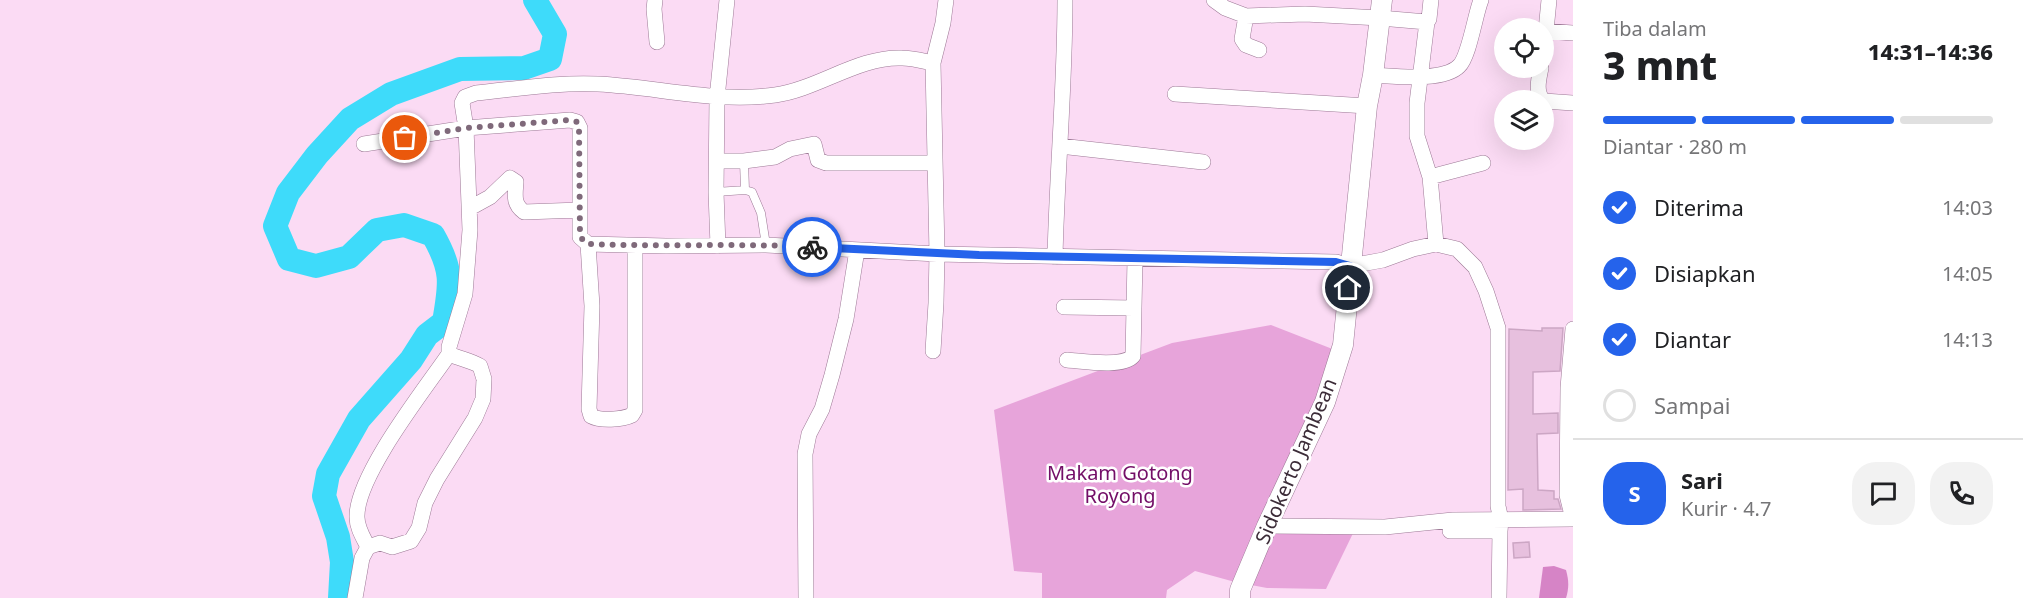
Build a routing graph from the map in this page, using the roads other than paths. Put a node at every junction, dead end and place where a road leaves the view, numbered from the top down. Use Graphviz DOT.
graph roads {
  1 [pos="655,0"];
  2 [pos="727,0"];
  3 [pos="946,0"];
  4 [pos="1065,0"];
  5 [pos="1214,0"];
  6 [pos="1431,0"];
  7 [pos="1481,0"];
  8 [pos="1549,0"];
  9 [pos="1381,9"];
  10 [pos="1246,16"];
  11 [pos="1547,18"];
  12 [pos="1427,22"];
  13 [pos="1554,32"];
  14 [pos="1573,33"];
  15 [pos="657,42"];
  16 [pos="1258,50"];
  17 [pos="933,63"];
  18 [pos="1373,75"];
  19 [pos="1420,76"];
  20 [pos="1175,94"];
  21 [pos="717,98"];
  22 [pos="1554,102"];
  23 [pos="1573,104"];
  24 [pos="1367,106"];
  25 [pos="466,128"];
  26 [pos="364,144"];
  27 [pos="1060,147"];
  28 [pos="718,160"];
  29 [pos="744,161"];
  30 [pos="1203,162"];
  31 [pos="934,163"];
  32 [pos="1483,163"];
  33 [pos="1430,177"];
  34 [pos="745,189"];
  35 [pos="716,192"];
  36 [pos="470,208"];
  37 [pos="580,210"];
  38 [pos="588,244"];
  39 [pos="1436,244"];
  40 [pos="766,245"];
  41 [pos="635,246"];
  42 [pos="718,246"];
  43 [pos="857,250"];
  44 [pos="937,254"];
  45 [pos="1055,257"];
  46 [pos="1135,259"];
  47 [pos="1350,266"];
  48 [pos="1064,307"];
  49 [pos="1134,308"];
  50 [pos="1573,329"];
  51 [pos="933,351"];
  52 [pos="449,354"];
  53 [pos="1067,360"];
  54 [pos="1573,519"];
  55 [pos="1501,525"];
  56 [pos="1267,526"];
  57 [pos="368,547"];
  58 [pos="355,598"];
  59 [pos="806,598"];
  60 [pos="1240,598"];
  61 [pos="1499,598"];
  1 -- 15 [label="street"];
  2 -- 21 [label="street"];
  3 -- 17 [label="street"];
  4 -- 27 [label="street"];
  5 -- 10 [label="street"];
  6 -- 12 [label="street"];
  7 -- 19 [label="street"];
  8 -- 11 [label="street"];
  9 -- 10 [label="street"];
  9 -- 12 [label="street"];
  9 -- 18 [label="street, Sidokerto Jambean"];
  10 -- 16 [label="street"];
  12 -- 19 [label="street"];
  13 -- 14 [label="street"];
  17 -- 21 [label="street"];
  17 -- 31 [label="street"];
  18 -- 19 [label="street"];
  18 -- 24 [label="street, Sidokerto Jambean"];
  19 -- 33 [label="street"];
  20 -- 24 [label="street"];
  21 -- 25 [label="street"];
  21 -- 28 [label="street"];
  22 -- 23 [label="street"];
  24 -- 47 [label="street, Sidokerto Jambean"];
  25 -- 26 [label="street"];
  25 -- 36 [label="street"];
  25 -- 37 [label="street"];
  27 -- 30 [label="street"];
  27 -- 45 [label="street"];
  28 -- 29 [label="street"];
  28 -- 35 [label="street"];
  29 -- 31 [label="street"];
  29 -- 34 [label="lane"];
  31 -- 44 [label="street"];
  32 -- 33 [label="street"];
  33 -- 39 [label="street"];
  34 -- 35 [label="lane"];
  34 -- 40 [label="lane"];
  35 -- 42 [label="street"];
  36 -- 37 [label="street"];
  36 -- 52 [label="street"];
  37 -- 38 [label="street"];
  38 -- 41 [label="street"];
  38 -- 41 [label="street"];
  39 -- 47 [label="street"];
  39 -- 55 [label="street"];
  40 -- 42 [label="street"];
  40 -- 43 [label="street"];
  41 -- 42 [label="street"];
  43 -- 44 [label="street"];
  43 -- 59 [label="street"];
  44 -- 45 [label="street"];
  44 -- 51 [label="street"];
  45 -- 46 [label="street"];
  46 -- 47 [label="street"];
  46 -- 49 [label="street"];
  47 -- 56 [label="street, Sidokerto Jambean"];
  48 -- 49 [label="street"];
  49 -- 53 [label="street"];
  50 -- 54 [label="street"];
  52 -- 57 [label="street"];
  52 -- 57 [label="street"];
  54 -- 55 [label="street"];
  55 -- 56 [label="street"];
  55 -- 61 [label="street"];
  56 -- 60 [label="street, Sidokerto Jambean"];
  57 -- 58 [label="street"];
}
